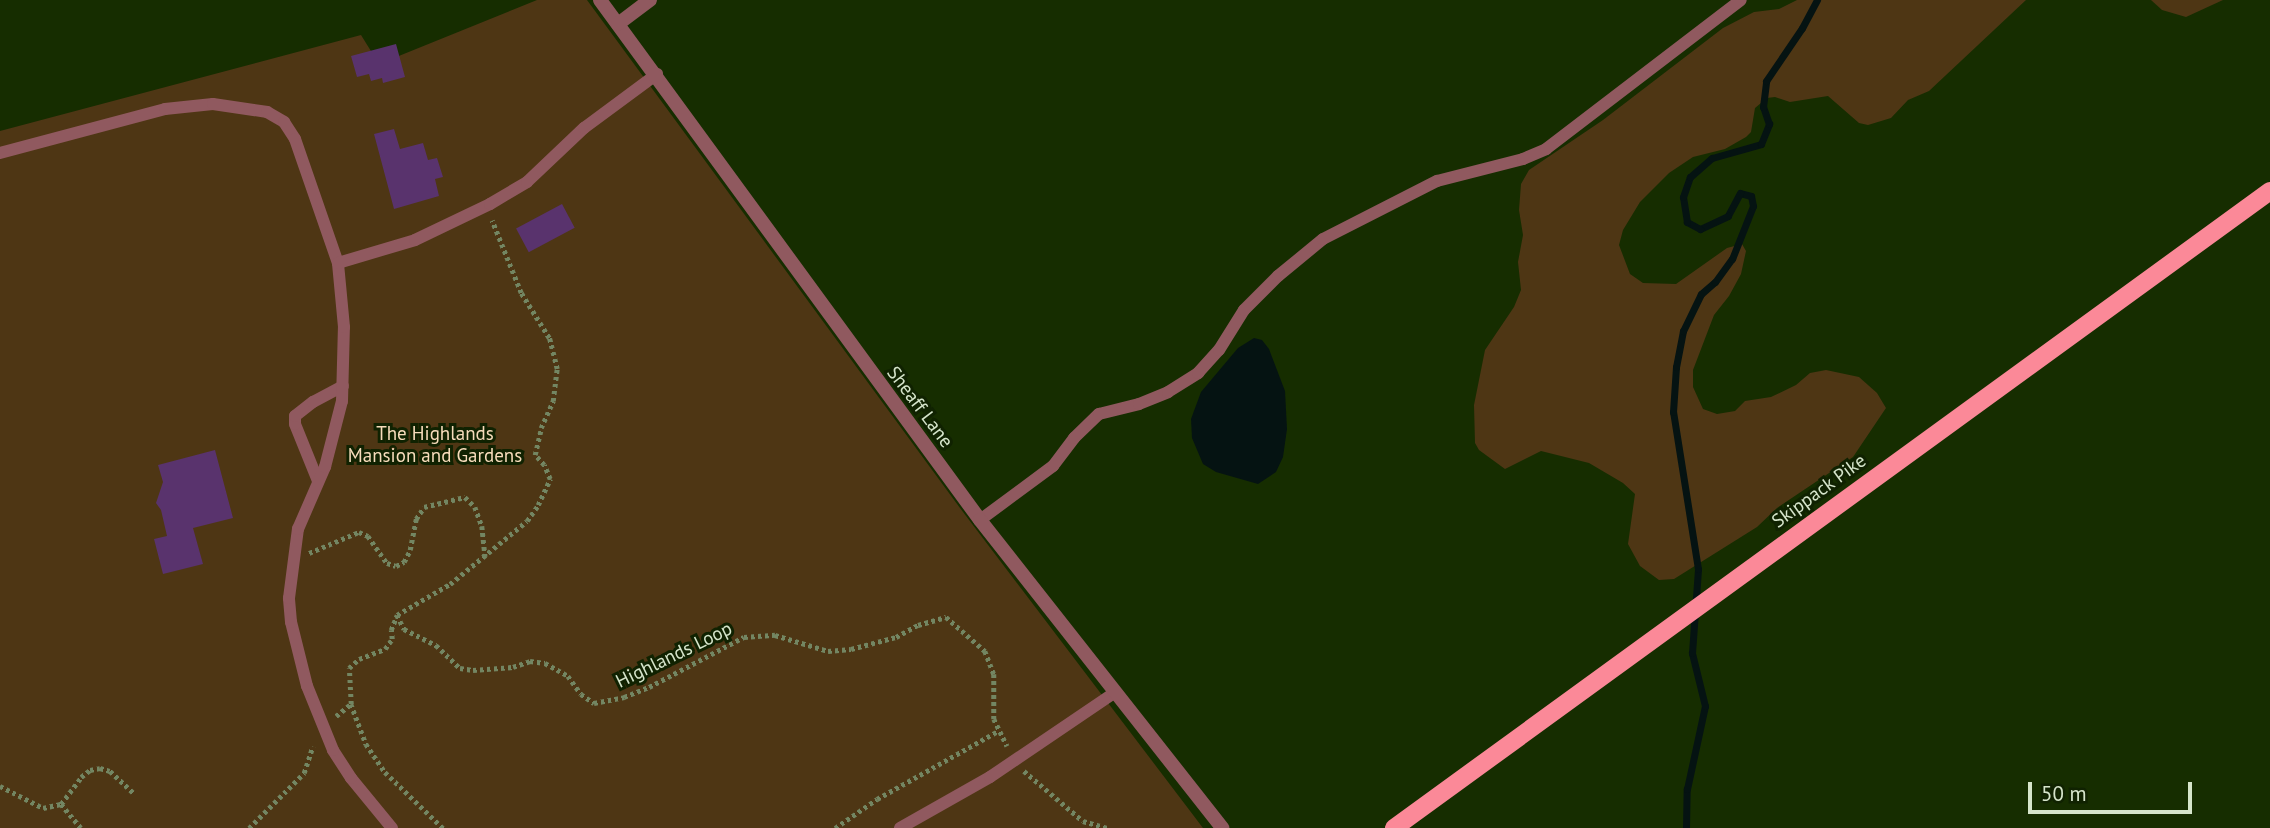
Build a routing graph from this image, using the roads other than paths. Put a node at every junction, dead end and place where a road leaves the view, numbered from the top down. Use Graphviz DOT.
graph roads {
  1 [pos="600,0"];
  2 [pos="650,0"];
  3 [pos="1741,0"];
  4 [pos="618,24"];
  5 [pos="657,74"];
  6 [pos="0,153"];
  7 [pos="2270,191"];
  8 [pos="338,263"];
  9 [pos="343,386"];
  10 [pos="318,481"];
  11 [pos="980,520"];
  12 [pos="1114,693"];
  13 [pos="392,828"];
  14 [pos="900,828"];
  15 [pos="1223,828"];
  16 [pos="1394,828"];
  1 -- 4 [label="street, Sheaff Lane"];
  2 -- 4 [label="street"];
  3 -- 11 [label="lane"];
  4 -- 5 [label="street, Sheaff Lane"];
  5 -- 8 [label="lane"];
  5 -- 11 [label="street, Sheaff Lane"];
  6 -- 8 [label="lane"];
  7 -- 16 [label="main road, Skippack Pike"];
  8 -- 9 [label="lane"];
  9 -- 10 [label="lane"];
  9 -- 10 [label="lane"];
  10 -- 13 [label="lane"];
  11 -- 12 [label="street, Sheaff Lane"];
  12 -- 14 [label="lane"];
  12 -- 15 [label="street, Sheaff Lane"];
}
